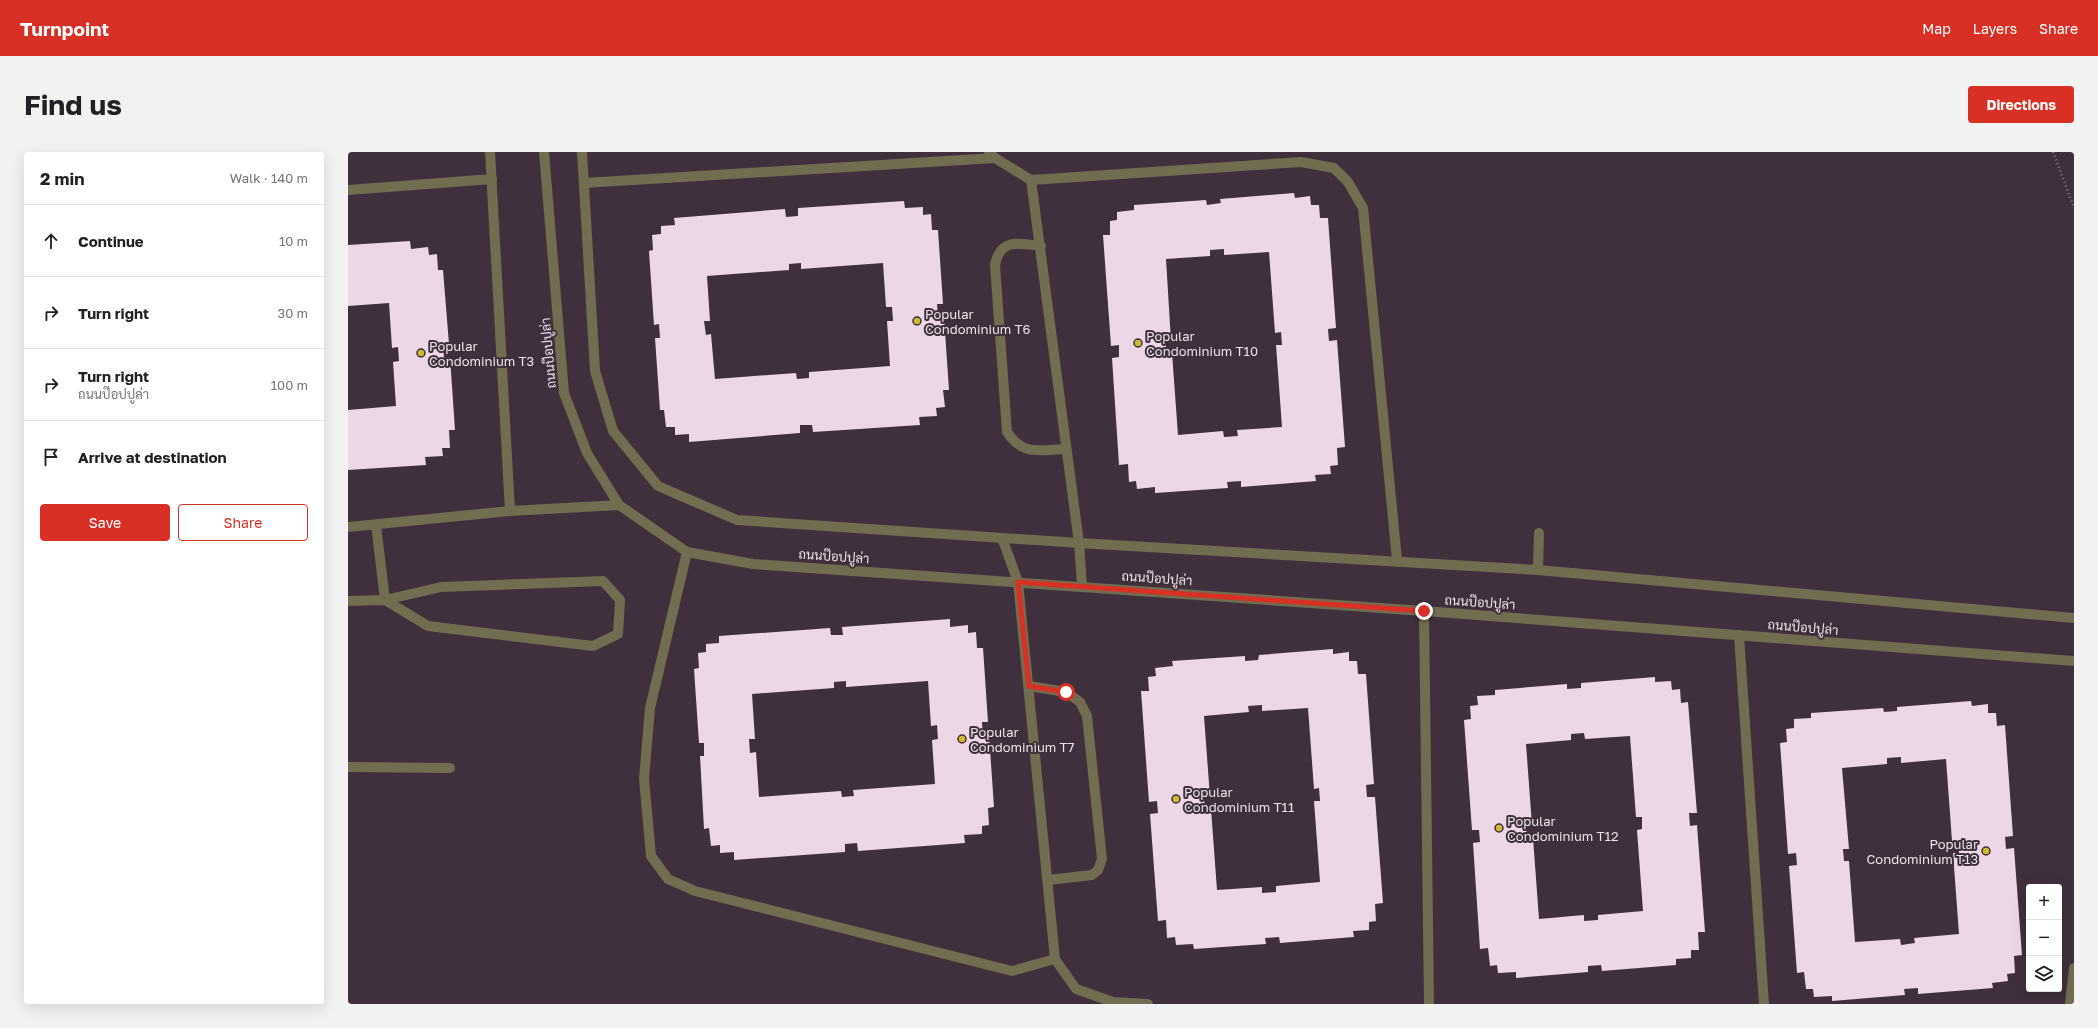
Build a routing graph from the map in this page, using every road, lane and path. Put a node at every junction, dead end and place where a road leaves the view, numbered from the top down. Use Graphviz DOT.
graph roads {
  1 [pos="490,152"];
  2 [pos="544,152"];
  3 [pos="582,152"];
  4 [pos="2053,152"];
  5 [pos="992,155"];
  6 [pos="492,179"];
  7 [pos="1031,180"];
  8 [pos="584,182"];
  9 [pos="348,190"];
  10 [pos="2074,208"];
  11 [pos="1041,246"];
  12 [pos="1065,449"];
  13 [pos="619,504"];
  14 [pos="510,511"];
  15 [pos="376,525"];
  16 [pos="348,527"];
  17 [pos="1540,533"];
  18 [pos="1002,538"];
  19 [pos="1079,543"];
  20 [pos="687,552"];
  21 [pos="1397,560"];
  22 [pos="1538,570"];
  23 [pos="1018,582"];
  24 [pos="1082,586"];
  25 [pos="385,600"];
  26 [pos="348,601"];
  27 [pos="1424,611"];
  28 [pos="2074,618"];
  29 [pos="1739,635"];
  30 [pos="2074,661"];
  31 [pos="1029,686"];
  32 [pos="348,767"];
  33 [pos="450,768"];
  34 [pos="1048,880"];
  35 [pos="1055,959"];
  36 [pos="2074,968"];
  37 [pos="1148,1004"];
  38 [pos="1429,1004"];
  39 [pos="1764,1004"];
  40 [pos="2070,1004"];
  1 -- 6 [label="street"];
  2 -- 13 [label="street, ถนนป๊อปปูล่า"];
  3 -- 8 [label="street"];
  4 -- 10 [label="path"];
  5 -- 7 [label="street"];
  5 -- 8 [label="street"];
  6 -- 9 [label="street"];
  6 -- 14 [label="street"];
  7 -- 11 [label="street"];
  7 -- 21 [label="street"];
  8 -- 18 [label="street"];
  11 -- 12 [label="street"];
  11 -- 12 [label="street"];
  12 -- 19 [label="street"];
  13 -- 14 [label="street"];
  13 -- 20 [label="street, ถนนป๊อปปูล่า"];
  14 -- 15 [label="street"];
  15 -- 16 [label="street"];
  15 -- 25 [label="street"];
  17 -- 22 [label="street"];
  18 -- 19 [label="street"];
  18 -- 23 [label="street"];
  19 -- 21 [label="street"];
  19 -- 24 [label="street"];
  20 -- 23 [label="street, ถนนป๊อปปูล่า"];
  20 -- 35 [label="street"];
  21 -- 22 [label="street"];
  22 -- 28 [label="street"];
  23 -- 24 [label="street, ถนนป๊อปปูล่า"];
  23 -- 31 [label="street"];
  24 -- 27 [label="street, ถนนป๊อปปูล่า"];
  25 -- 25 [label="street"];
  25 -- 26 [label="street"];
  27 -- 29 [label="street, ถนนป๊อปปูล่า"];
  27 -- 38 [label="street"];
  29 -- 30 [label="street, ถนนป๊อปปูล่า"];
  29 -- 39 [label="street"];
  31 -- 34 [label="street"];
  31 -- 34 [label="street"];
  32 -- 33 [label="street"];
  34 -- 35 [label="street"];
  35 -- 37 [label="street"];
  36 -- 40 [label="street"];
}
